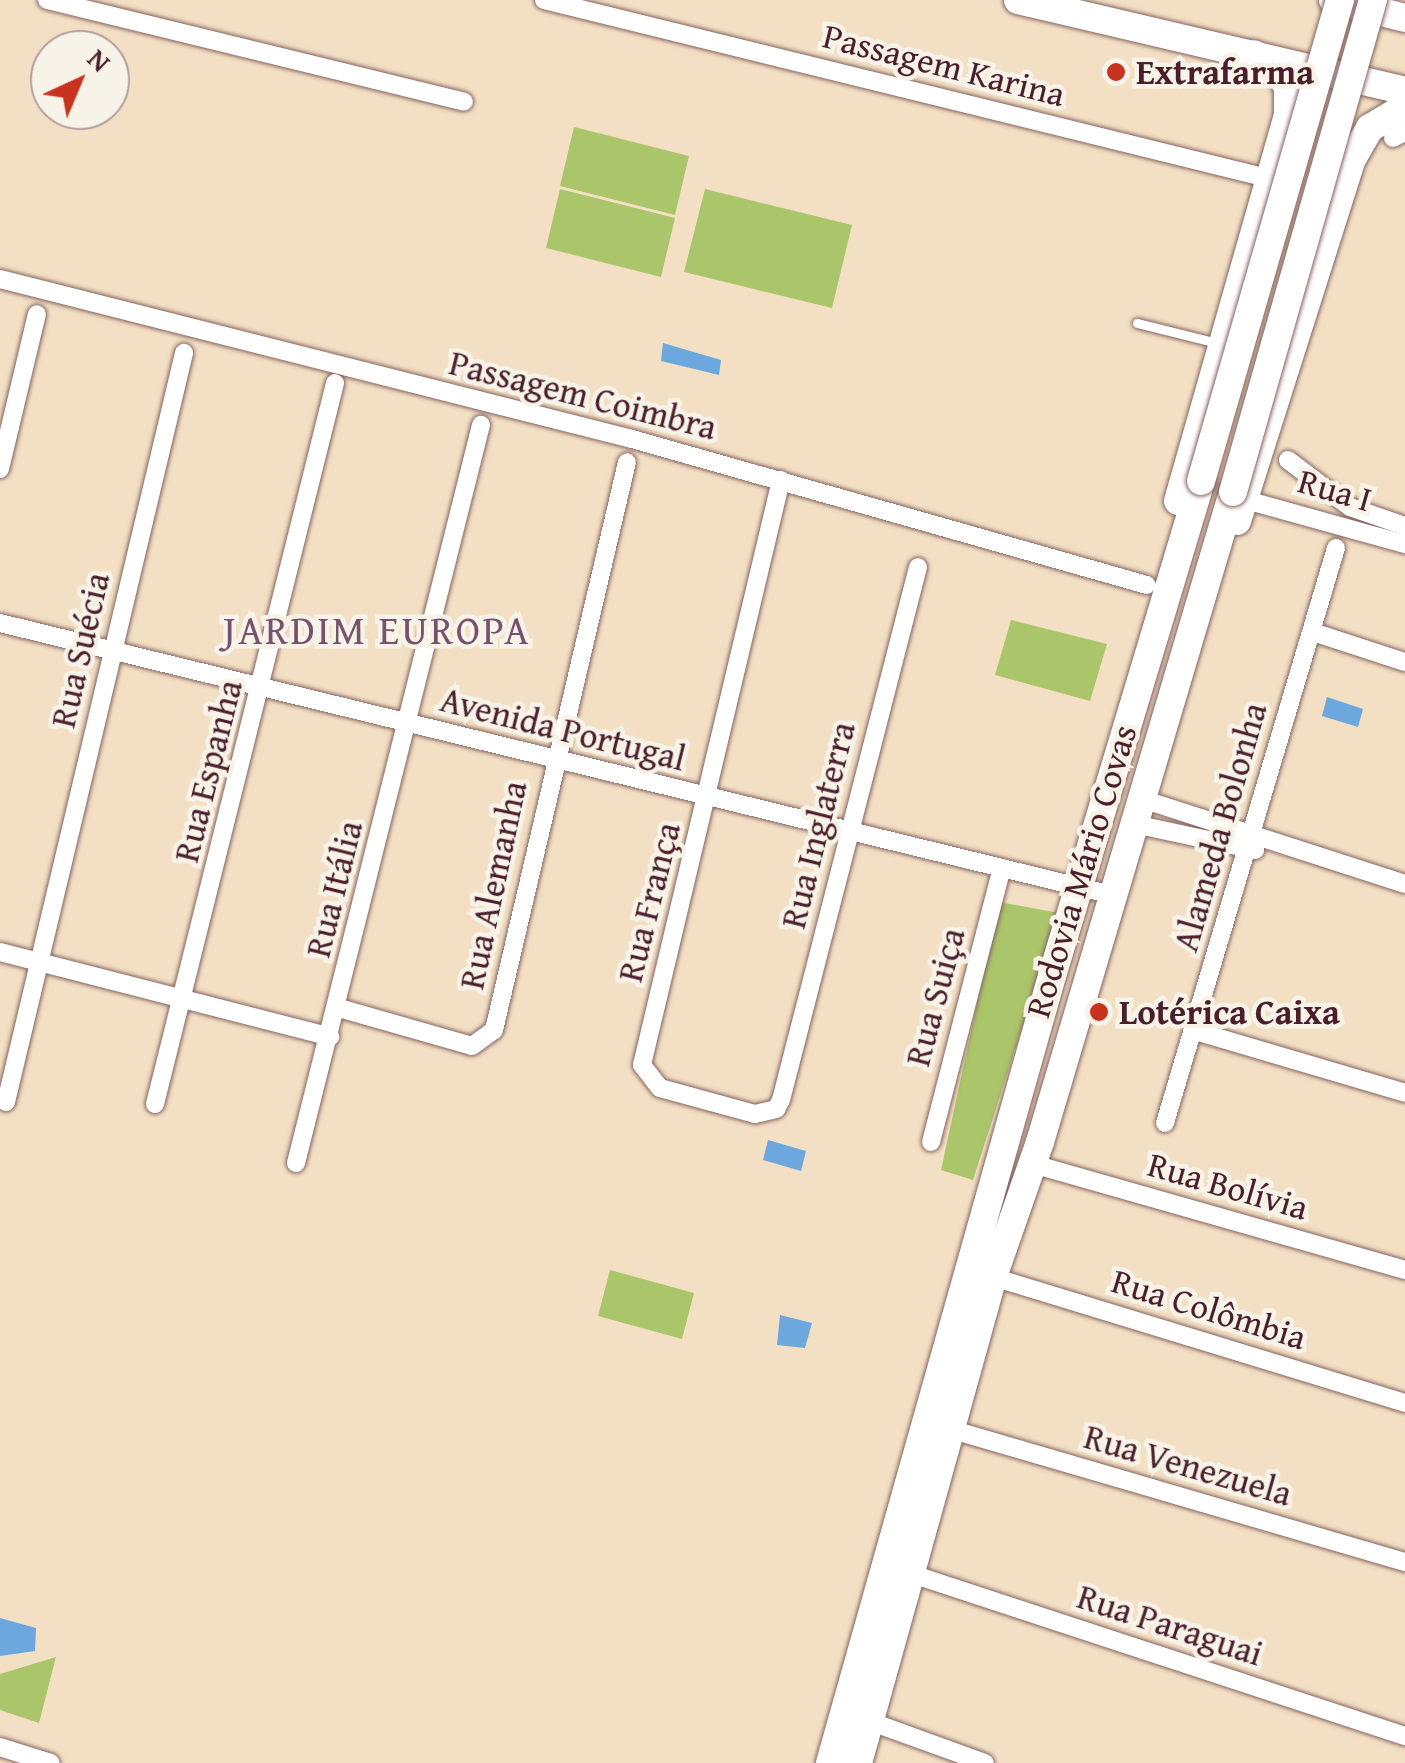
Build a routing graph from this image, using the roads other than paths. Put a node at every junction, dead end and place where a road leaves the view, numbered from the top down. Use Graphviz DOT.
graph roads {
  1 [pos="47,0"];
  2 [pos="544,0"];
  3 [pos="1018,0"];
  4 [pos="1336,0"];
  5 [pos="1373,0"];
  6 [pos="1405,18"];
  7 [pos="1254,54"];
  8 [pos="1399,95"];
  9 [pos="464,102"];
  10 [pos="1271,179"];
  11 [pos="0,278"];
  12 [pos="37,314"];
  13 [pos="1137,324"];
  14 [pos="1219,344"];
  15 [pos="184,353"];
  16 [pos="335,383"];
  17 [pos="481,425"];
  18 [pos="1288,460"];
  19 [pos="627,462"];
  20 [pos="0,469"];
  21 [pos="781,480"];
  22 [pos="1240,496"];
  23 [pos="1405,526"];
  24 [pos="1405,544"];
  25 [pos="1336,548"];
  26 [pos="918,566"];
  27 [pos="1157,587"];
  28 [pos="0,623"];
  29 [pos="1313,632"];
  30 [pos="112,650"];
  31 [pos="1405,662"];
  32 [pos="262,688"];
  33 [pos="408,724"];
  34 [pos="554,760"];
  35 [pos="707,798"];
  36 [pos="1138,812"];
  37 [pos="849,834"];
  38 [pos="1247,841"];
  39 [pos="1002,868"];
  40 [pos="1405,884"];
  41 [pos="1079,886"];
  42 [pos="1112,895"];
  43 [pos="0,952"];
  44 [pos="40,962"];
  45 [pos="186,1000"];
  46 [pos="339,1008"];
  47 [pos="1195,1031"];
  48 [pos="330,1037"];
  49 [pos="1405,1093"];
  50 [pos="781,1100"];
  51 [pos="6,1102"];
  52 [pos="155,1104"];
  53 [pos="1164,1123"];
  54 [pos="931,1142"];
  55 [pos="296,1163"];
  56 [pos="1032,1164"];
  57 [pos="1405,1270"];
  58 [pos="993,1277"];
  59 [pos="1405,1403"];
  60 [pos="953,1430"];
  61 [pos="1405,1562"];
  62 [pos="915,1576"];
  63 [pos="870,1722"];
  64 [pos="1405,1736"];
  65 [pos="0,1747"];
  66 [pos="28,1760"];
  67 [pos="52,1763"];
  68 [pos="830,1763"];
  69 [pos="858,1763"];
  70 [pos="985,1763"];
  1 -- 9 [label="street"];
  2 -- 10 [label="street, Passagem Karina"];
  3 -- 7 [label="main road"];
  4 -- 6 [label="main road"];
  4 -- 27 [label="main road, Rodovia Mário Covas, bridge"];
  5 -- 22 [label="main road, Rodovia Mário Covas, bridge"];
  7 -- 8 [label="main road"];
  7 -- 10 [label="main road"];
  8 -- 22 [label="main road"];
  10 -- 14 [label="main road"];
  11 -- 21 [label="street, Passagem Coimbra"];
  12 -- 20 [label="street"];
  13 -- 14 [label="lane"];
  14 -- 27 [label="main road"];
  15 -- 30 [label="street, Rua Suécia"];
  16 -- 32 [label="street, Rua Espanha"];
  17 -- 33 [label="street, Rua Itália"];
  18 -- 23 [label="street"];
  19 -- 34 [label="street, Rua Alemanha"];
  21 -- 27 [label="street, Passagem Coimbra"];
  21 -- 35 [label="street, Rua França"];
  22 -- 24 [label="street, Rua I"];
  22 -- 36 [label="main road, Rodovia Mário Covas"];
  25 -- 29 [label="street, Alameda Bolonha"];
  26 -- 37 [label="street, Rua Inglaterra"];
  27 -- 41 [label="main road, Rodovia Mário Covas"];
  28 -- 30 [label="street, Avenida Portugal"];
  29 -- 31 [label="street"];
  29 -- 38 [label="street, Alameda Bolonha"];
  30 -- 32 [label="street, Avenida Portugal"];
  30 -- 44 [label="street, Rua Suécia"];
  32 -- 33 [label="street, Avenida Portugal"];
  32 -- 45 [label="street, Rua Espanha"];
  33 -- 34 [label="street, Avenida Portugal"];
  33 -- 46 [label="street, Rua Itália"];
  34 -- 35 [label="street, Avenida Portugal"];
  34 -- 46 [label="street, Rua Alemanha"];
  35 -- 37 [label="street, Avenida Portugal"];
  35 -- 50 [label="street, Rua França"];
  36 -- 38 [label="street"];
  36 -- 38 [label="street"];
  36 -- 42 [label="main road, Rodovia Mário Covas"];
  37 -- 39 [label="street, Avenida Portugal"];
  37 -- 50 [label="street, Rua Inglaterra"];
  38 -- 40 [label="street"];
  38 -- 47 [label="street, Alameda Bolonha"];
  39 -- 41 [label="street, Avenida Portugal"];
  39 -- 54 [label="street, Rua Suiça"];
  41 -- 42 [label="street, Avenida Portugal"];
  41 -- 68 [label="main road, Rodovia Mário Covas"];
  42 -- 56 [label="main road, Rodovia Mário Covas"];
  43 -- 44 [label="street"];
  44 -- 45 [label="street"];
  44 -- 51 [label="street, Rua Suécia"];
  45 -- 48 [label="street"];
  45 -- 52 [label="street, Rua Espanha"];
  46 -- 48 [label="street, Rua Itália"];
  47 -- 49 [label="street"];
  47 -- 53 [label="street, Alameda Bolonha"];
  48 -- 55 [label="street, Rua Itália"];
  56 -- 57 [label="street, Rua Bolívia"];
  56 -- 58 [label="main road, Rodovia Mário Covas"];
  58 -- 59 [label="street, Rua Colômbia"];
  58 -- 60 [label="main road, Rodovia Mário Covas"];
  60 -- 61 [label="street, Rua Venezuela"];
  60 -- 62 [label="main road, Rodovia Mário Covas"];
  62 -- 63 [label="main road, Rodovia Mário Covas"];
  62 -- 64 [label="street, Rua Paraguai"];
  63 -- 69 [label="main road, Rodovia Mário Covas"];
  63 -- 70 [label="street"];
  65 -- 66 [label="street"];
  66 -- 67 [label="street"];
}
